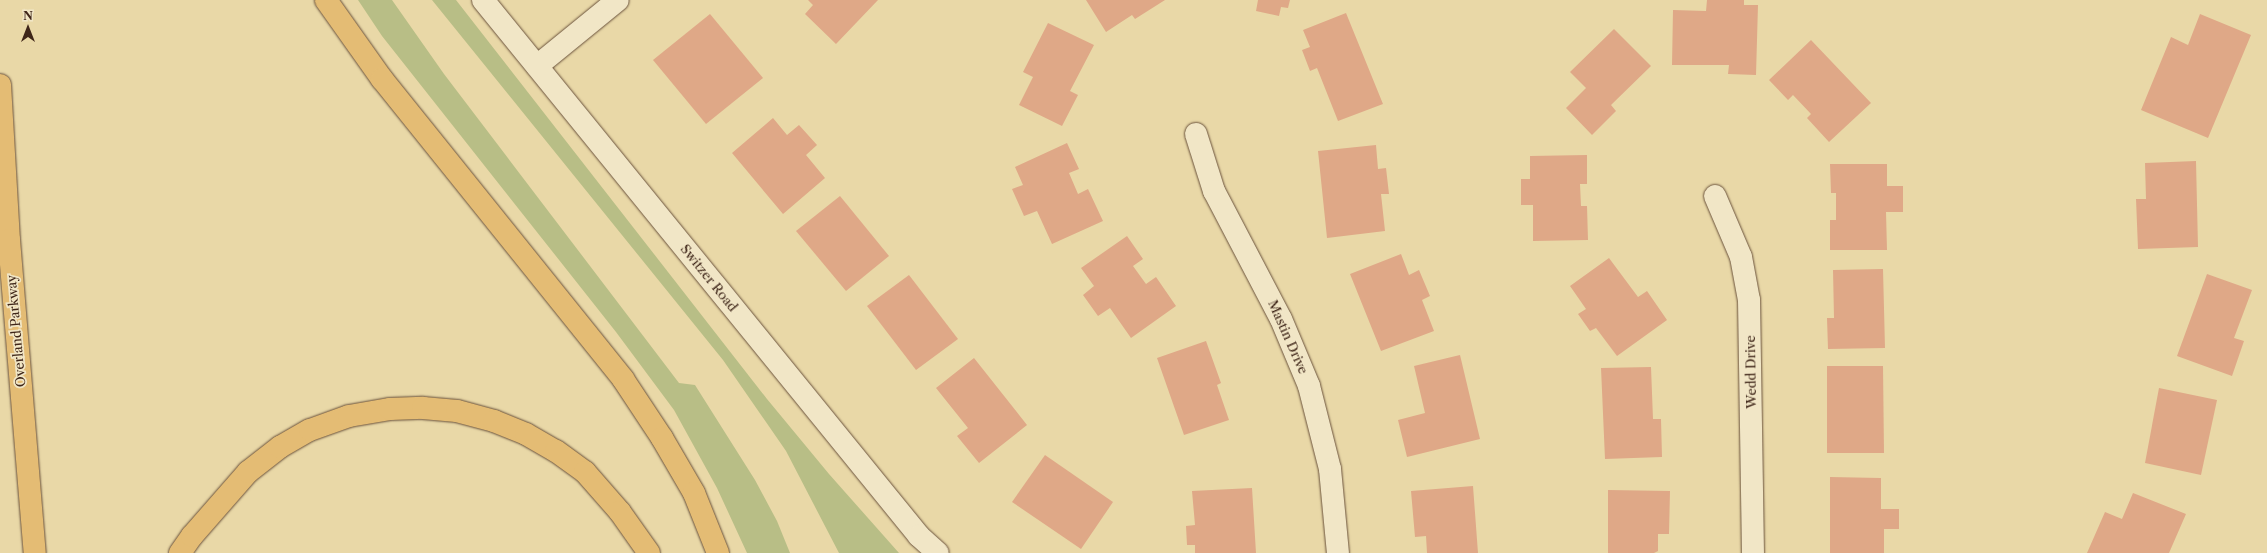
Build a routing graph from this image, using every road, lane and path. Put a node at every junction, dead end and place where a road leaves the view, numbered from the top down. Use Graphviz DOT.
graph roads {
  1 [pos="326,0"];
  2 [pos="483,0"];
  3 [pos="618,0"];
  4 [pos="537,66"];
  5 [pos="0,85"];
  6 [pos="1196,134"];
  7 [pos="1716,196"];
  8 [pos="35,553"];
  9 [pos="180,553"];
  10 [pos="649,553"];
  11 [pos="718,553"];
  12 [pos="938,553"];
  13 [pos="1338,553"];
  14 [pos="1753,553"];
  1 -- 11 [label="highway"];
  2 -- 4 [label="street, Switzer Road"];
  3 -- 4 [label="street"];
  4 -- 12 [label="street, Switzer Road"];
  5 -- 8 [label="highway, Overland Parkway"];
  6 -- 13 [label="street, Mastin Drive"];
  7 -- 14 [label="street, Wedd Drive"];
  9 -- 10 [label="highway"];
}
